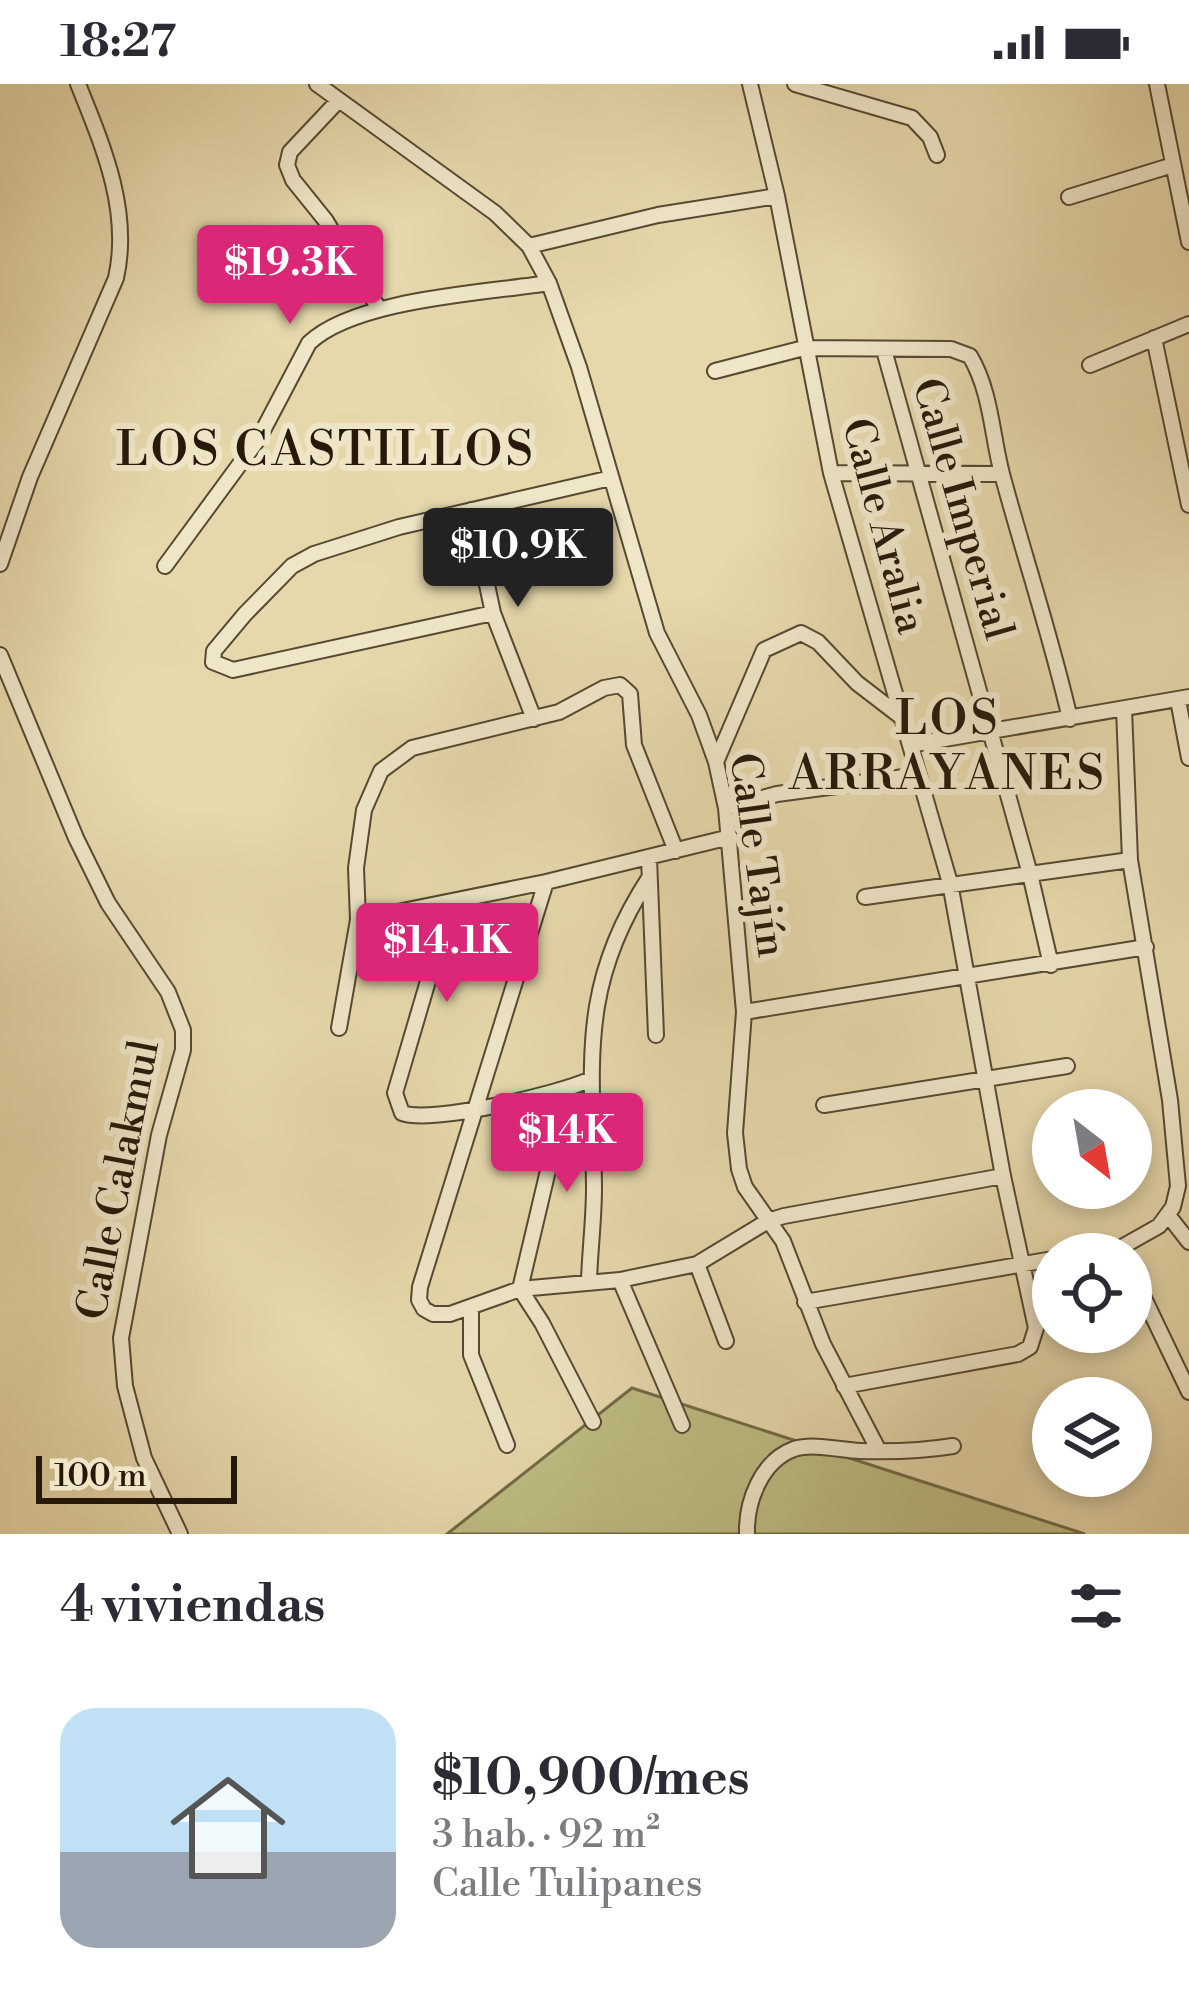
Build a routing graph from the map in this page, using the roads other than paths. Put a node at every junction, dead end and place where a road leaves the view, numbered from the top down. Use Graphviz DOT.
graph roads {
  1 [pos="78,84"];
  2 [pos="317,84"];
  3 [pos="750,84"];
  4 [pos="795,84"];
  5 [pos="1157,84"];
  6 [pos="338,101"];
  7 [pos="937,154"];
  8 [pos="1173,165"];
  9 [pos="777,196"];
  10 [pos="1069,197"];
  11 [pos="1189,242"];
  12 [pos="529,246"];
  13 [pos="549,283"];
  14 [pos="379,309"];
  15 [pos="1189,324"];
  16 [pos="1154,338"];
  17 [pos="804,348"];
  18 [pos="884,350"];
  19 [pos="1090,364"];
  20 [pos="716,371"];
  21 [pos="918,471"];
  22 [pos="831,473"];
  23 [pos="1002,474"];
  24 [pos="611,478"];
  25 [pos="1189,505"];
  26 [pos="471,511"];
  27 [pos="0,565"];
  28 [pos="165,566"];
  29 [pos="493,613"];
  30 [pos="0,655"];
  31 [pos="1183,699"];
  32 [pos="1124,709"];
  33 [pos="900,716"];
  34 [pos="534,719"];
  35 [pos="1070,719"];
  36 [pos="990,731"];
  37 [pos="910,745"];
  38 [pos="1189,758"];
  39 [pos="716,762"];
  40 [pos="919,775"];
  41 [pos="726,808"];
  42 [pos="730,837"];
  43 [pos="676,851"];
  44 [pos="649,858"];
  45 [pos="1130,860"];
  46 [pos="1030,874"];
  47 [pos="649,878"];
  48 [pos="546,882"];
  49 [pos="950,883"];
  50 [pos="865,897"];
  51 [pos="451,903"];
  52 [pos="358,920"];
  53 [pos="1146,947"];
  54 [pos="1051,965"];
  55 [pos="970,976"];
  56 [pos="744,1012"];
  57 [pos="339,1028"];
  58 [pos="656,1035"];
  59 [pos="1067,1066"];
  60 [pos="987,1078"];
  61 [pos="589,1081"];
  62 [pos="567,1090"];
  63 [pos="1189,1098"];
  64 [pos="1170,1100"];
  65 [pos="824,1105"];
  66 [pos="478,1108"];
  67 [pos="1003,1176"];
  68 [pos="768,1221"];
  69 [pos="1164,1221"];
  70 [pos="1147,1233"];
  71 [pos="1189,1242"];
  72 [pos="1032,1262"];
  73 [pos="697,1264"];
  74 [pos="1023,1264"];
  75 [pos="589,1280"];
  76 [pos="620,1280"];
  77 [pos="520,1289"];
  78 [pos="805,1302"];
  79 [pos="470,1308"];
  80 [pos="1152,1315"];
  81 [pos="726,1341"];
  82 [pos="844,1386"];
  83 [pos="1189,1392"];
  84 [pos="593,1422"];
  85 [pos="682,1425"];
  86 [pos="507,1445"];
  87 [pos="953,1446"];
  88 [pos="879,1451"];
  89 [pos="180,1534"];
  90 [pos="747,1534"];
  1 -- 27 [label="street"];
  2 -- 6 [label="street, Calle Tajín"];
  3 -- 9 [label="street, Calle Aralia"];
  4 -- 7 [label="street"];
  5 -- 8 [label="street"];
  6 -- 12 [label="street, Calle Tajín"];
  6 -- 14 [label="street"];
  8 -- 10 [label="street"];
  8 -- 11 [label="street"];
  9 -- 12 [label="street"];
  9 -- 17 [label="street, Calle Aralia"];
  12 -- 13 [label="street, Calle Tajín"];
  13 -- 14 [label="street"];
  13 -- 24 [label="street, Calle Tajín"];
  14 -- 28 [label="street"];
  15 -- 16 [label="street"];
  16 -- 19 [label="street"];
  16 -- 25 [label="street"];
  17 -- 18 [label="street"];
  17 -- 20 [label="street"];
  17 -- 22 [label="street, Calle Aralia"];
  18 -- 21 [label="street, Calle Imperial"];
  18 -- 23 [label="street"];
  21 -- 22 [label="street"];
  21 -- 23 [label="street"];
  21 -- 36 [label="street, Calle Imperial"];
  22 -- 33 [label="street, Calle Aralia"];
  23 -- 35 [label="street"];
  24 -- 26 [label="street"];
  24 -- 39 [label="street, Calle Tajín"];
  26 -- 29 [label="street"];
  26 -- 29 [label="street"];
  29 -- 34 [label="street"];
  30 -- 89 [label="street, Calle Calakmul"];
  31 -- 32 [label="street"];
  31 -- 38 [label="street"];
  32 -- 35 [label="street"];
  32 -- 45 [label="street"];
  33 -- 37 [label="street, Calle Aralia"];
  33 -- 39 [label="street"];
  34 -- 43 [label="street"];
  34 -- 52 [label="street"];
  35 -- 36 [label="street"];
  36 -- 37 [label="street"];
  36 -- 46 [label="street, Calle Imperial"];
  37 -- 40 [label="street, Calle Aralia"];
  39 -- 41 [label="street, Calle Tajín"];
  40 -- 41 [label="street"];
  40 -- 49 [label="street, Calle Aralia"];
  41 -- 42 [label="street, Calle Tajín"];
  42 -- 43 [label="street"];
  42 -- 56 [label="street, Calle Tajín"];
  43 -- 44 [label="street"];
  44 -- 47 [label="street"];
  44 -- 48 [label="street"];
  45 -- 46 [label="street"];
  45 -- 53 [label="street"];
  46 -- 49 [label="street"];
  46 -- 54 [label="street, Calle Imperial"];
  47 -- 58 [label="street"];
  47 -- 61 [label="street"];
  48 -- 51 [label="street"];
  48 -- 66 [label="street"];
  49 -- 50 [label="street"];
  49 -- 55 [label="street, Calle Aralia"];
  51 -- 52 [label="street"];
  51 -- 66 [label="street"];
  52 -- 57 [label="street"];
  53 -- 54 [label="street"];
  53 -- 64 [label="street"];
  54 -- 55 [label="street"];
  55 -- 56 [label="street"];
  55 -- 60 [label="street, Calle Aralia"];
  56 -- 68 [label="street, Calle Tajín"];
  59 -- 60 [label="street"];
  60 -- 65 [label="street"];
  60 -- 67 [label="street, Calle Aralia"];
  61 -- 62 [label="street"];
  61 -- 75 [label="street"];
  62 -- 66 [label="street"];
  62 -- 77 [label="street"];
  63 -- 64 [label="street"];
  64 -- 69 [label="street"];
  66 -- 79 [label="street"];
  67 -- 68 [label="street"];
  67 -- 74 [label="street, Calle Aralia"];
  68 -- 73 [label="street"];
  68 -- 78 [label="street, Calle Tajín"];
  69 -- 70 [label="street"];
  69 -- 71 [label="street"];
  72 -- 74 [label="street"];
  73 -- 76 [label="street"];
  73 -- 81 [label="street"];
  74 -- 78 [label="street"];
  74 -- 82 [label="street, Calle Aralia"];
  75 -- 76 [label="street"];
  75 -- 77 [label="street"];
  76 -- 85 [label="street"];
  77 -- 79 [label="street"];
  77 -- 84 [label="street"];
  78 -- 82 [label="street, Calle Tajín"];
  79 -- 86 [label="street"];
  80 -- 83 [label="street"];
  82 -- 88 [label="street, Calle Tajín"];
  87 -- 88 [label="street"];
  88 -- 90 [label="street"];
}
